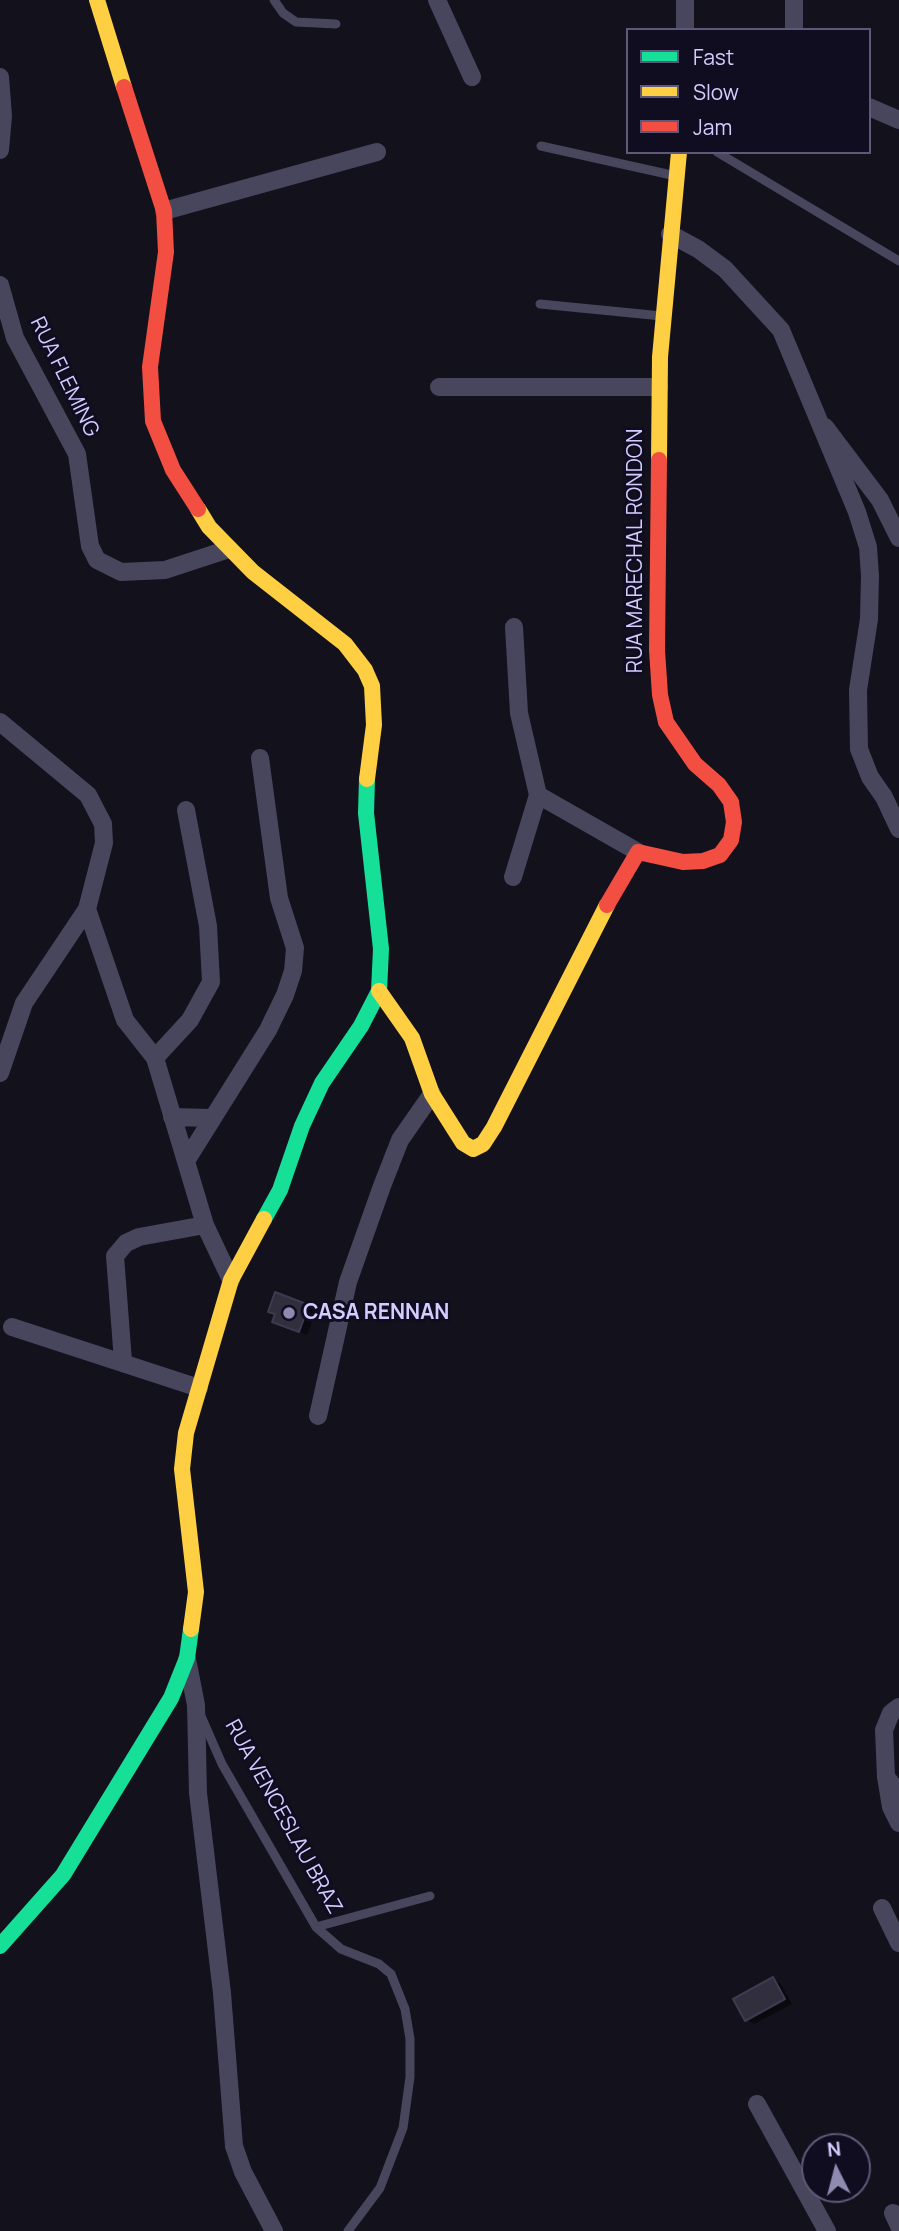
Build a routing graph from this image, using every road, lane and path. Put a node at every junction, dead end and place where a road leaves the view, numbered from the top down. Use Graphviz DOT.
graph roads {
  1 [pos="97,0"];
  2 [pos="274,0"];
  3 [pos="438,0"];
  4 [pos="685,0"];
  5 [pos="794,0"];
  6 [pos="336,24"];
  7 [pos="685,28"];
  8 [pos="794,28"];
  9 [pos="0,77"];
  10 [pos="472,77"];
  11 [pos="871,108"];
  12 [pos="899,120"];
  13 [pos="541,146"];
  14 [pos="0,150"];
  15 [pos="377,152"];
  16 [pos="679,154"];
  17 [pos="720,154"];
  18 [pos="677,176"];
  19 [pos="164,211"];
  20 [pos="670,234"];
  21 [pos="899,261"];
  22 [pos="0,285"];
  23 [pos="540,304"];
  24 [pos="663,316"];
  25 [pos="439,387"];
  26 [pos="659,387"];
  27 [pos="816,416"];
  28 [pos="899,538"];
  29 [pos="229,549"];
  30 [pos="514,627"];
  31 [pos="0,722"];
  32 [pos="260,758"];
  33 [pos="538,794"];
  34 [pos="186,810"];
  35 [pos="899,830"];
  36 [pos="638,852"];
  37 [pos="513,877"];
  38 [pos="87,909"];
  39 [pos="379,991"];
  40 [pos="155,1058"];
  41 [pos="0,1073"];
  42 [pos="432,1094"];
  43 [pos="172,1117"];
  44 [pos="210,1118"];
  45 [pos="186,1161"];
  46 [pos="205,1225"];
  47 [pos="231,1280"];
  48 [pos="12,1327"];
  49 [pos="123,1361"];
  50 [pos="200,1388"];
  51 [pos="318,1416"];
  52 [pos="187,1658"];
  53 [pos="196,1705"];
  54 [pos="899,1707"];
  55 [pos="886,1777"];
  56 [pos="899,1793"];
  57 [pos="899,1824"];
  58 [pos="430,1896"];
  59 [pos="882,1908"];
  60 [pos="316,1927"];
  61 [pos="899,1942"];
  62 [pos="0,1946"];
  63 [pos="757,2104"];
  64 [pos="274,2231"];
  65 [pos="348,2231"];
  66 [pos="827,2231"];
  1 -- 19 [label="street, RUA VENCESLAU BRAZ"];
  2 -- 6 [label="lane"];
  3 -- 10 [label="street"];
  4 -- 7 [label="street"];
  5 -- 8 [label="street"];
  9 -- 14 [label="street"];
  11 -- 12 [label="street"];
  13 -- 18 [label="lane"];
  15 -- 19 [label="street"];
  16 -- 18 [label="street, RUA MARECHAL RONDON"];
  17 -- 21 [label="lane"];
  18 -- 20 [label="street, RUA MARECHAL RONDON"];
  19 -- 29 [label="street, RUA VENCESLAU BRAZ"];
  20 -- 24 [label="street, RUA MARECHAL RONDON"];
  20 -- 27 [label="street"];
  22 -- 29 [label="street, RUA FLEMING"];
  23 -- 24 [label="lane"];
  24 -- 26 [label="street, RUA MARECHAL RONDON"];
  25 -- 26 [label="street"];
  26 -- 36 [label="street, RUA MARECHAL RONDON"];
  27 -- 28 [label="street"];
  27 -- 35 [label="street"];
  29 -- 39 [label="street, RUA VENCESLAU BRAZ"];
  30 -- 33 [label="street"];
  31 -- 38 [label="street"];
  32 -- 44 [label="street"];
  33 -- 36 [label="street"];
  33 -- 37 [label="street"];
  34 -- 40 [label="street"];
  36 -- 42 [label="street"];
  38 -- 40 [label="street"];
  38 -- 41 [label="street"];
  39 -- 42 [label="street"];
  39 -- 47 [label="street, RUA VENCESLAU BRAZ"];
  40 -- 43 [label="street"];
  42 -- 51 [label="street"];
  43 -- 44 [label="street"];
  43 -- 45 [label="street"];
  44 -- 45 [label="street"];
  45 -- 46 [label="street"];
  46 -- 47 [label="street"];
  46 -- 49 [label="street"];
  47 -- 50 [label="street, RUA VENCESLAU BRAZ"];
  48 -- 49 [label="street"];
  49 -- 50 [label="street"];
  50 -- 52 [label="street, RUA VENCESLAU BRAZ"];
  52 -- 53 [label="street, RUA VENCESLAU BRAZ"];
  52 -- 62 [label="street, RUA VENCESLAU BRAZ"];
  53 -- 60 [label="lane, RUA VENCESLAU BRAZ"];
  53 -- 64 [label="street, RUA VENCESLAU BRAZ"];
  54 -- 55 [label="street"];
  55 -- 56 [label="street"];
  55 -- 57 [label="street"];
  58 -- 60 [label="lane"];
  59 -- 61 [label="street"];
  60 -- 65 [label="lane, RUA VENCESLAU BRAZ"];
  63 -- 66 [label="street"];
}
